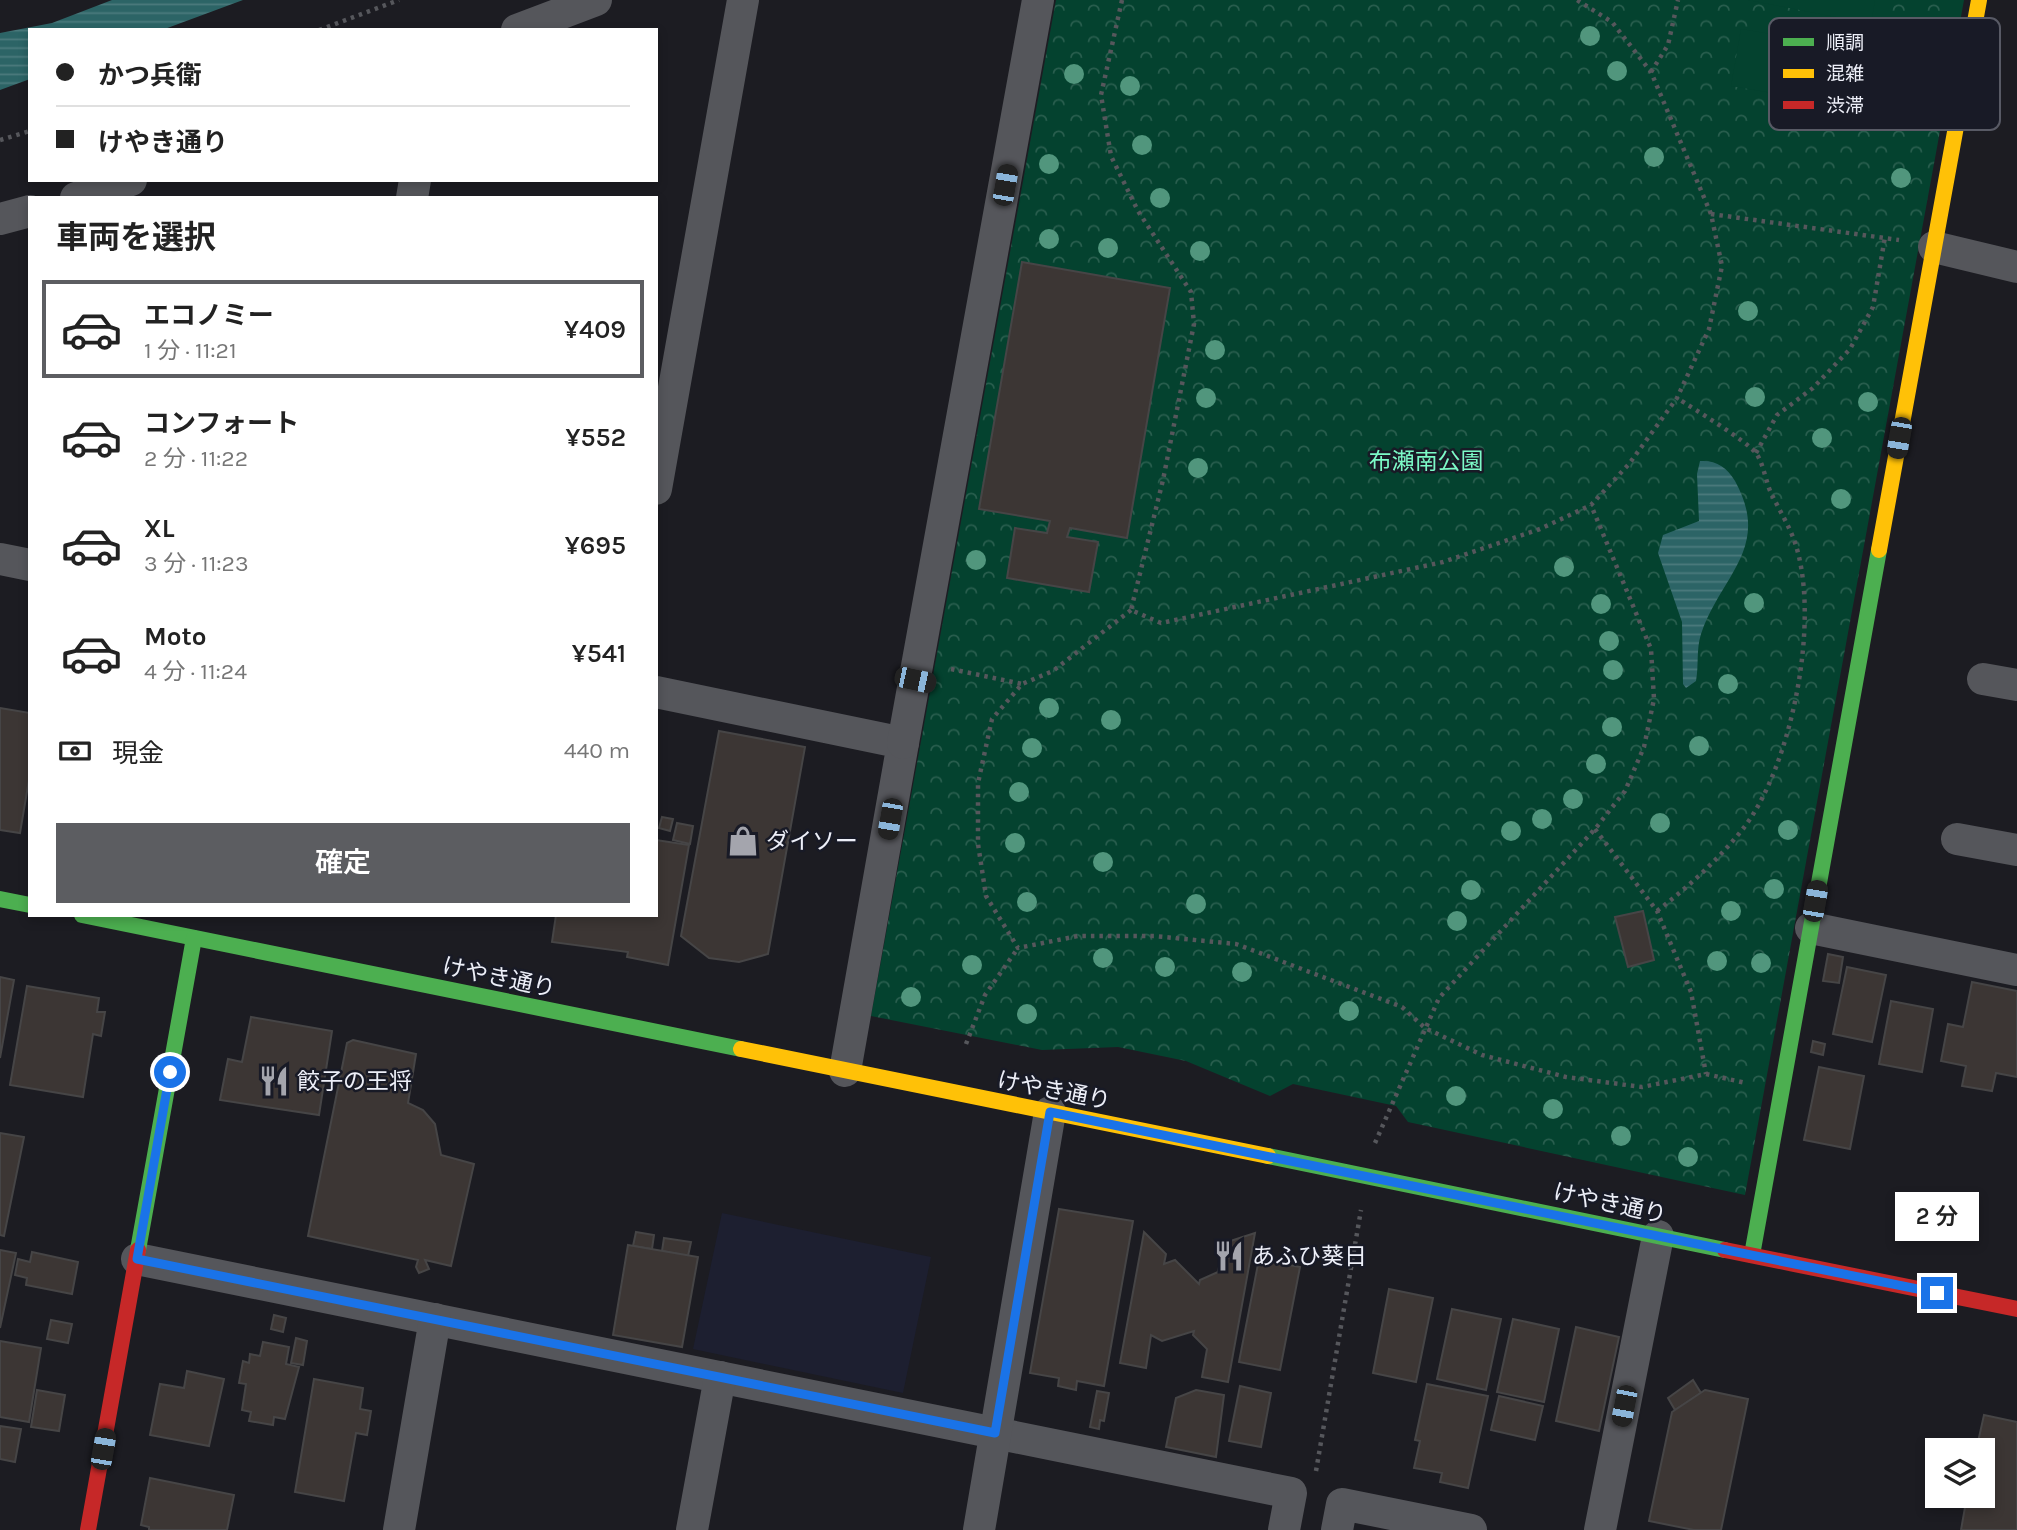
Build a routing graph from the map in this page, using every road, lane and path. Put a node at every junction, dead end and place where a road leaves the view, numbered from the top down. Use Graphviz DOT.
graph roads {
  1 [pos="399,0"];
  2 [pos="597,0"];
  3 [pos="743,0"];
  4 [pos="1038,0"];
  5 [pos="1122,0"];
  6 [pos="1577,0"];
  7 [pos="1678,0"];
  8 [pos="1979,0"];
  9 [pos="1976,18"];
  10 [pos="324,28"];
  11 [pos="522,28"];
  12 [pos="1651,72"];
  13 [pos="1955,130"];
  14 [pos="28,132"];
  15 [pos="0,140"];
  16 [pos="123,188"];
  17 [pos="85,196"];
  18 [pos="28,212"];
  19 [pos="1711,214"];
  20 [pos="0,219"];
  21 [pos="1934,247"];
  22 [pos="2017,267"];
  23 [pos="1677,398"];
  24 [pos="1756,453"];
  25 [pos="658,478"];
  26 [pos="1591,505"];
  27 [pos="0,559"];
  28 [pos="28,565"];
  29 [pos="1131,610"];
  30 [pos="923,676"];
  31 [pos="1983,679"];
  32 [pos="1022,684"];
  33 [pos="2017,685"];
  34 [pos="658,692"];
  35 [pos="903,743"];
  36 [pos="1595,829"];
  37 [pos="1957,839"];
  38 [pos="2017,850"];
  39 [pos="0,898"];
  40 [pos="28,905"];
  41 [pos="1657,911"];
  42 [pos="101,917"];
  43 [pos="196,927"];
  44 [pos="1811,928"];
  45 [pos="1018,948"];
  46 [pos="2017,970"];
  47 [pos="1425,1028"];
  48 [pos="966,1044"];
  49 [pos="845,1071"];
  50 [pos="1050,1112"];
  51 [pos="1367,1177"];
  52 [pos="1658,1236"];
  53 [pos="1752,1255"];
  54 [pos="137,1259"];
  55 [pos="2017,1309"];
  56 [pos="436,1319"];
  57 [pos="720,1377"];
  58 [pos="995,1433"];
  59 [pos="1313,1484"];
  60 [pos="88,1530"];
  61 [pos="399,1530"];
  62 [pos="692,1530"];
  63 [pos="979,1530"];
  64 [pos="1284,1530"];
  65 [pos="1337,1530"];
  66 [pos="1471,1530"];
  67 [pos="1600,1530"];
  1 -- 10 [label="path"];
  2 -- 11 [label="street"];
  3 -- 25 [label="street"];
  4 -- 30 [label="street"];
  5 -- 29 [label="path"];
  6 -- 12 [label="path"];
  7 -- 12 [label="path"];
  8 -- 9 [label="street"];
  12 -- 19 [label="path"];
  13 -- 21 [label="street"];
  14 -- 15 [label="path"];
  16 -- 17 [label="street"];
  18 -- 20 [label="street"];
  19 -- 23 [label="path"];
  19 -- 24 [label="path"];
  21 -- 22 [label="street"];
  21 -- 44 [label="street"];
  23 -- 24 [label="path"];
  23 -- 26 [label="path"];
  24 -- 41 [label="path"];
  26 -- 29 [label="path"];
  26 -- 36 [label="path"];
  27 -- 28 [label="street"];
  29 -- 32 [label="path"];
  30 -- 32 [label="path"];
  30 -- 35 [label="street"];
  31 -- 33 [label="street"];
  32 -- 45 [label="path"];
  34 -- 35 [label="street"];
  35 -- 49 [label="street"];
  36 -- 41 [label="path"];
  36 -- 47 [label="path"];
  37 -- 38 [label="street"];
  39 -- 40 [label="street"];
  41 -- 47 [label="path"];
  42 -- 43 [label="street, けやき通り"];
  43 -- 49 [label="street, けやき通り"];
  43 -- 54 [label="street"];
  44 -- 46 [label="street"];
  44 -- 53 [label="street"];
  45 -- 47 [label="path"];
  45 -- 48 [label="path"];
  47 -- 51 [label="path"];
  49 -- 50 [label="street, けやき通り"];
  50 -- 51 [label="street, けやき通り"];
  50 -- 58 [label="street"];
  51 -- 52 [label="street, けやき通り"];
  51 -- 59 [label="path"];
  52 -- 53 [label="street, けやき通り"];
  52 -- 67 [label="street"];
  53 -- 55 [label="street, けやき通り"];
  54 -- 56 [label="street"];
  54 -- 60 [label="street"];
  56 -- 57 [label="street"];
  56 -- 61 [label="street"];
  57 -- 58 [label="street"];
  57 -- 62 [label="street"];
  58 -- 63 [label="street"];
  58 -- 64 [label="street"];
  65 -- 66 [label="street"];
}
